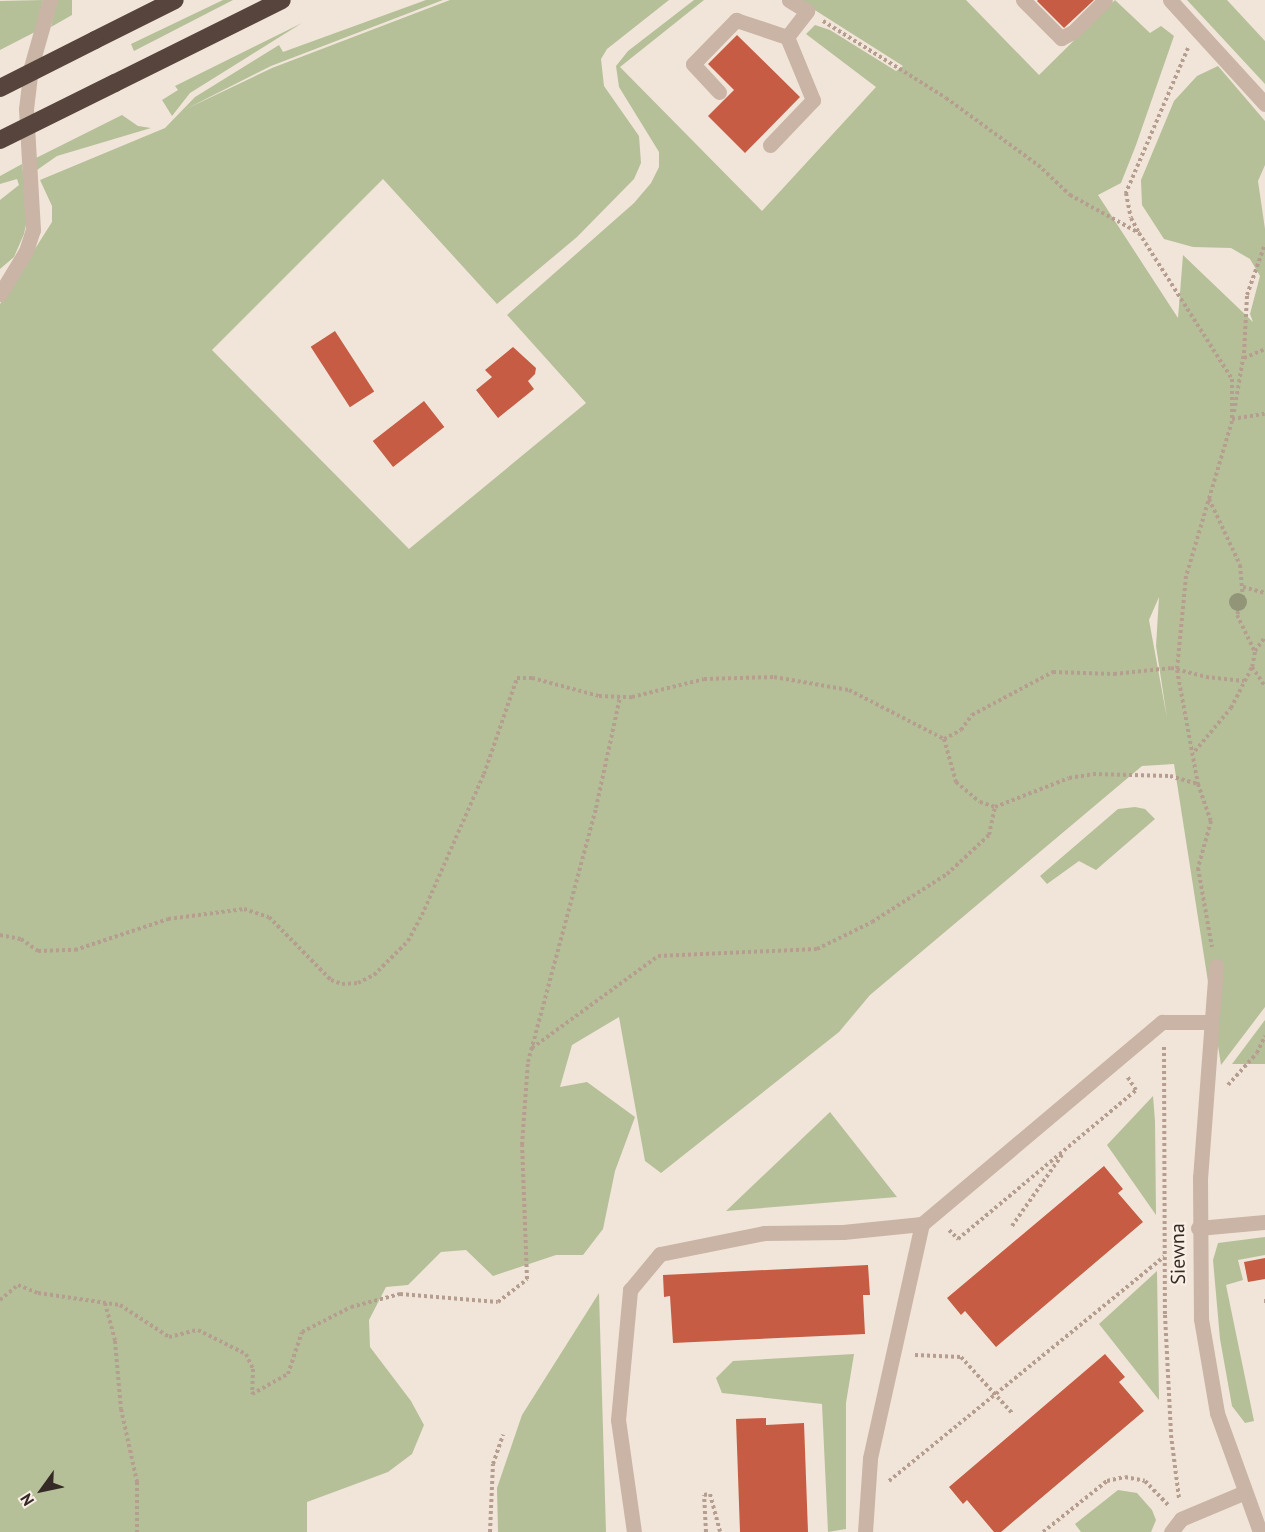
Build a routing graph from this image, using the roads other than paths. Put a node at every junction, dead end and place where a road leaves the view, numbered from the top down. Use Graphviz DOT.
graph roads {
  1 [pos="50,0"];
  2 [pos="175,0"];
  3 [pos="282,0"];
  4 [pos="789,0"];
  5 [pos="1023,0"];
  6 [pos="1106,0"];
  7 [pos="1170,0"];
  8 [pos="787,37"];
  9 [pos="0,88"];
  10 [pos="719,92"];
  11 [pos="1265,104"];
  12 [pos="0,140"];
  13 [pos="770,145"];
  14 [pos="0,294"];
  15 [pos="1216,966"];
  16 [pos="1212,1022"];
  17 [pos="1265,1222"];
  18 [pos="922,1224"];
  19 [pos="1198,1228"];
  20 [pos="1243,1493"];
  21 [pos="634,1532"];
  22 [pos="865,1532"];
  23 [pos="1171,1532"];
  24 [pos="1260,1532"];
  1 -- 14 [label="street"];
  2 -- 9 [label="highway, bridge"];
  3 -- 12 [label="highway, bridge"];
  4 -- 8 [label="street"];
  5 -- 6 [label="street"];
  7 -- 11 [label="street"];
  8 -- 10 [label="street"];
  8 -- 13 [label="street"];
  15 -- 16 [label="street, Siewna"];
  16 -- 18 [label="street"];
  16 -- 19 [label="street, Siewna"];
  17 -- 19 [label="street"];
  18 -- 21 [label="street"];
  18 -- 22 [label="street"];
  19 -- 20 [label="street, Siewna"];
  20 -- 23 [label="street"];
  20 -- 24 [label="street, Siewna"];
}
